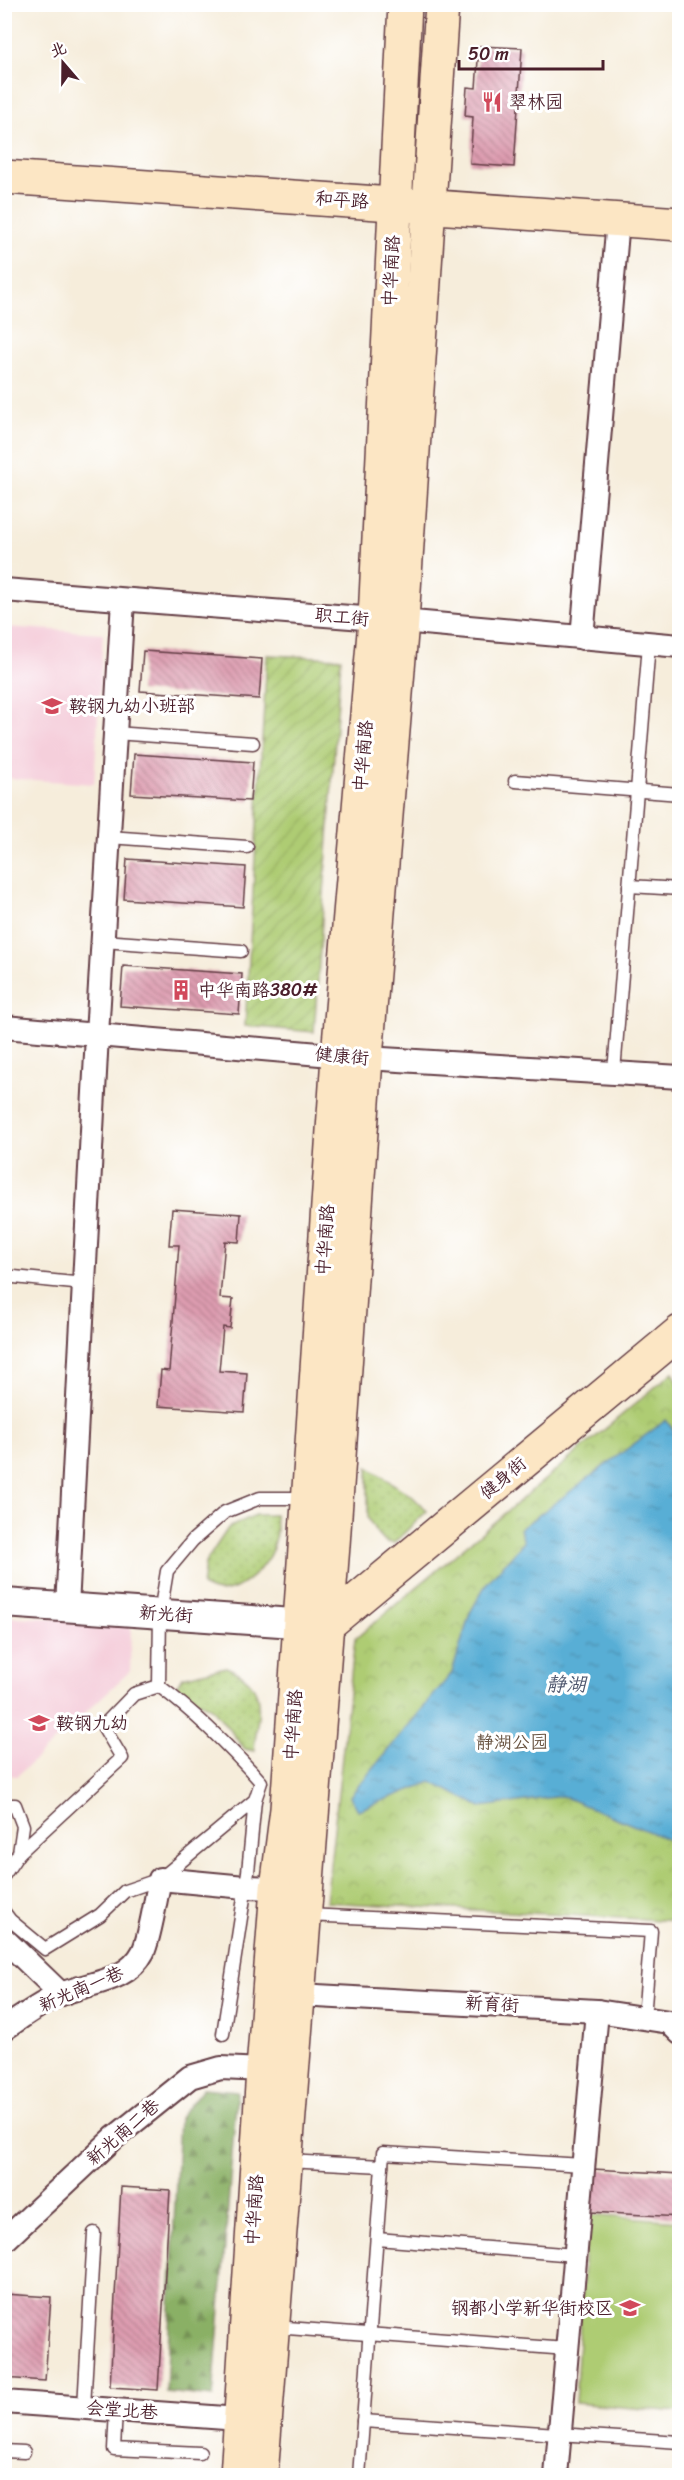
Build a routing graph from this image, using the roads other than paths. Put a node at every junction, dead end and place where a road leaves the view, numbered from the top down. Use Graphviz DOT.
graph roads {
  1 [pos="405,4"];
  2 [pos="442,4"];
  3 [pos="4,177"];
  4 [pos="394,203"];
  5 [pos="429,207"];
  6 [pos="618,220"];
  7 [pos="680,224"];
  8 [pos="4,590"];
  9 [pos="123,600"];
  10 [pos="389,620"];
  11 [pos="582,638"];
  12 [pos="649,644"];
  13 [pos="680,646"];
  14 [pos="115,733"];
  15 [pos="253,743"];
  16 [pos="515,781"];
  17 [pos="637,791"];
  18 [pos="680,794"];
  19 [pos="109,837"];
  20 [pos="247,847"];
  21 [pos="629,886"];
  22 [pos="680,889"];
  23 [pos="103,941"];
  24 [pos="241,951"];
  25 [pos="4,1027"];
  26 [pos="97,1035"];
  27 [pos="352,1057"];
  28 [pos="614,1072"];
  29 [pos="680,1077"];
  30 [pos="4,1276"];
  31 [pos="84,1284"];
  32 [pos="679,1336"];
  33 [pos="308,1498"];
  34 [pos="4,1603"];
  35 [pos="67,1607"];
  36 [pos="160,1613"];
  37 [pos="314,1624"];
  38 [pos="159,1686"];
  39 [pos="255,1800"];
  40 [pos="4,1805"];
  41 [pos="19,1853"];
  42 [pos="4,1875"];
  43 [pos="160,1879"];
  44 [pos="245,1887"];
  45 [pos="277,1888"];
  46 [pos="4,1912"];
  47 [pos="304,1915"];
  48 [pos="4,1939"];
  49 [pos="61,1994"];
  50 [pos="298,1995"];
  51 [pos="597,2011"];
  52 [pos="644,2018"];
  53 [pos="4,2029"];
  54 [pos="680,2033"];
  55 [pos="223,2034"];
  56 [pos="263,2070"];
  57 [pos="286,2161"];
  58 [pos="583,2165"];
  59 [pos="382,2166"];
  60 [pos="94,2233"];
  61 [pos="377,2239"];
  62 [pos="4,2241"];
  63 [pos="575,2255"];
  64 [pos="273,2327"];
  65 [pos="370,2333"];
  66 [pos="567,2349"];
  67 [pos="4,2402"];
  68 [pos="84,2407"];
  69 [pos="116,2409"];
  70 [pos="239,2419"];
  71 [pos="363,2421"];
  72 [pos="559,2434"];
  73 [pos="680,2442"];
  74 [pos="4,2451"];
  75 [pos="24,2452"];
  76 [pos="200,2453"];
  77 [pos="237,2475"];
  78 [pos="261,2475"];
  79 [pos="359,2475"];
  80 [pos="556,2475"];
  1 -- 4 [label="main road, 中华南路"];
  2 -- 5 [label="main road, 中华南路"];
  3 -- 4 [label="main road, 和平路"];
  4 -- 5 [label="main road, 和平路"];
  4 -- 10 [label="main road, 中华南路"];
  5 -- 6 [label="main road, 和平路"];
  5 -- 10 [label="main road, 中华南路"];
  6 -- 7 [label="main road, 和平路"];
  6 -- 11 [label="street"];
  8 -- 9 [label="street, 职工街"];
  9 -- 10 [label="street, 职工街"];
  9 -- 14 [label="street"];
  10 -- 11 [label="street, 职工街"];
  10 -- 27 [label="main road, 中华南路"];
  11 -- 12 [label="street, 职工街"];
  12 -- 13 [label="street, 职工街"];
  12 -- 17 [label="lane"];
  14 -- 15 [label="lane"];
  14 -- 19 [label="street"];
  16 -- 17 [label="lane"];
  17 -- 18 [label="lane"];
  17 -- 21 [label="lane"];
  19 -- 20 [label="lane"];
  19 -- 23 [label="street"];
  21 -- 22 [label="lane"];
  21 -- 28 [label="lane"];
  23 -- 24 [label="lane"];
  23 -- 26 [label="street"];
  25 -- 26 [label="street, 健康街"];
  26 -- 27 [label="street, 健康街"];
  26 -- 31 [label="street"];
  27 -- 28 [label="street, 健康街"];
  27 -- 33 [label="main road, 中华南路"];
  27 -- 37 [label="main road, 中华南路"];
  28 -- 29 [label="street, 健康街"];
  30 -- 31 [label="lane"];
  31 -- 35 [label="street"];
  32 -- 37 [label="main road, 健身街"];
  33 -- 36 [label="lane"];
  33 -- 37 [label="main road, 中华南路"];
  34 -- 35 [label="street, 新光街"];
  35 -- 36 [label="street, 新光街"];
  36 -- 37 [label="street, 新光街"];
  36 -- 38 [label="lane"];
  37 -- 45 [label="main road, 中华南路"];
  37 -- 47 [label="main road"];
  38 -- 39 [label="lane"];
  38 -- 41 [label="lane"];
  39 -- 43 [label="lane"];
  39 -- 44 [label="lane"];
  40 -- 41 [label="lane"];
  41 -- 42 [label="lane"];
  43 -- 44 [label="street"];
  43 -- 46 [label="lane"];
  43 -- 49 [label="street, 新光南一巷"];
  44 -- 45 [label="street"];
  44 -- 55 [label="lane"];
  45 -- 56 [label="main road, 中华南路"];
  47 -- 50 [label="main road"];
  47 -- 52 [label="lane"];
  48 -- 49 [label="street"];
  49 -- 53 [label="street, 新光南一巷"];
  50 -- 51 [label="street, 新育街"];
  50 -- 57 [label="main road"];
  51 -- 52 [label="street, 新育街"];
  51 -- 58 [label="street"];
  52 -- 54 [label="street, 新育街"];
  56 -- 62 [label="street, 新光南二巷"];
  56 -- 70 [label="main road, 中华南路"];
  57 -- 59 [label="lane"];
  57 -- 64 [label="main road"];
  58 -- 59 [label="lane"];
  58 -- 63 [label="street"];
  59 -- 61 [label="lane"];
  60 -- 68 [label="lane"];
  61 -- 63 [label="lane"];
  61 -- 65 [label="lane"];
  63 -- 66 [label="street"];
  64 -- 65 [label="lane"];
  64 -- 78 [label="main road"];
  65 -- 66 [label="lane"];
  65 -- 71 [label="lane"];
  66 -- 72 [label="street"];
  67 -- 68 [label="street, 会堂北巷"];
  68 -- 69 [label="street, 会堂北巷"];
  69 -- 70 [label="street, 会堂北巷"];
  69 -- 76 [label="lane"];
  70 -- 77 [label="main road, 中华南路"];
  71 -- 72 [label="lane"];
  71 -- 79 [label="lane"];
  72 -- 73 [label="lane"];
  72 -- 80 [label="street"];
  74 -- 75 [label="lane"];
}
